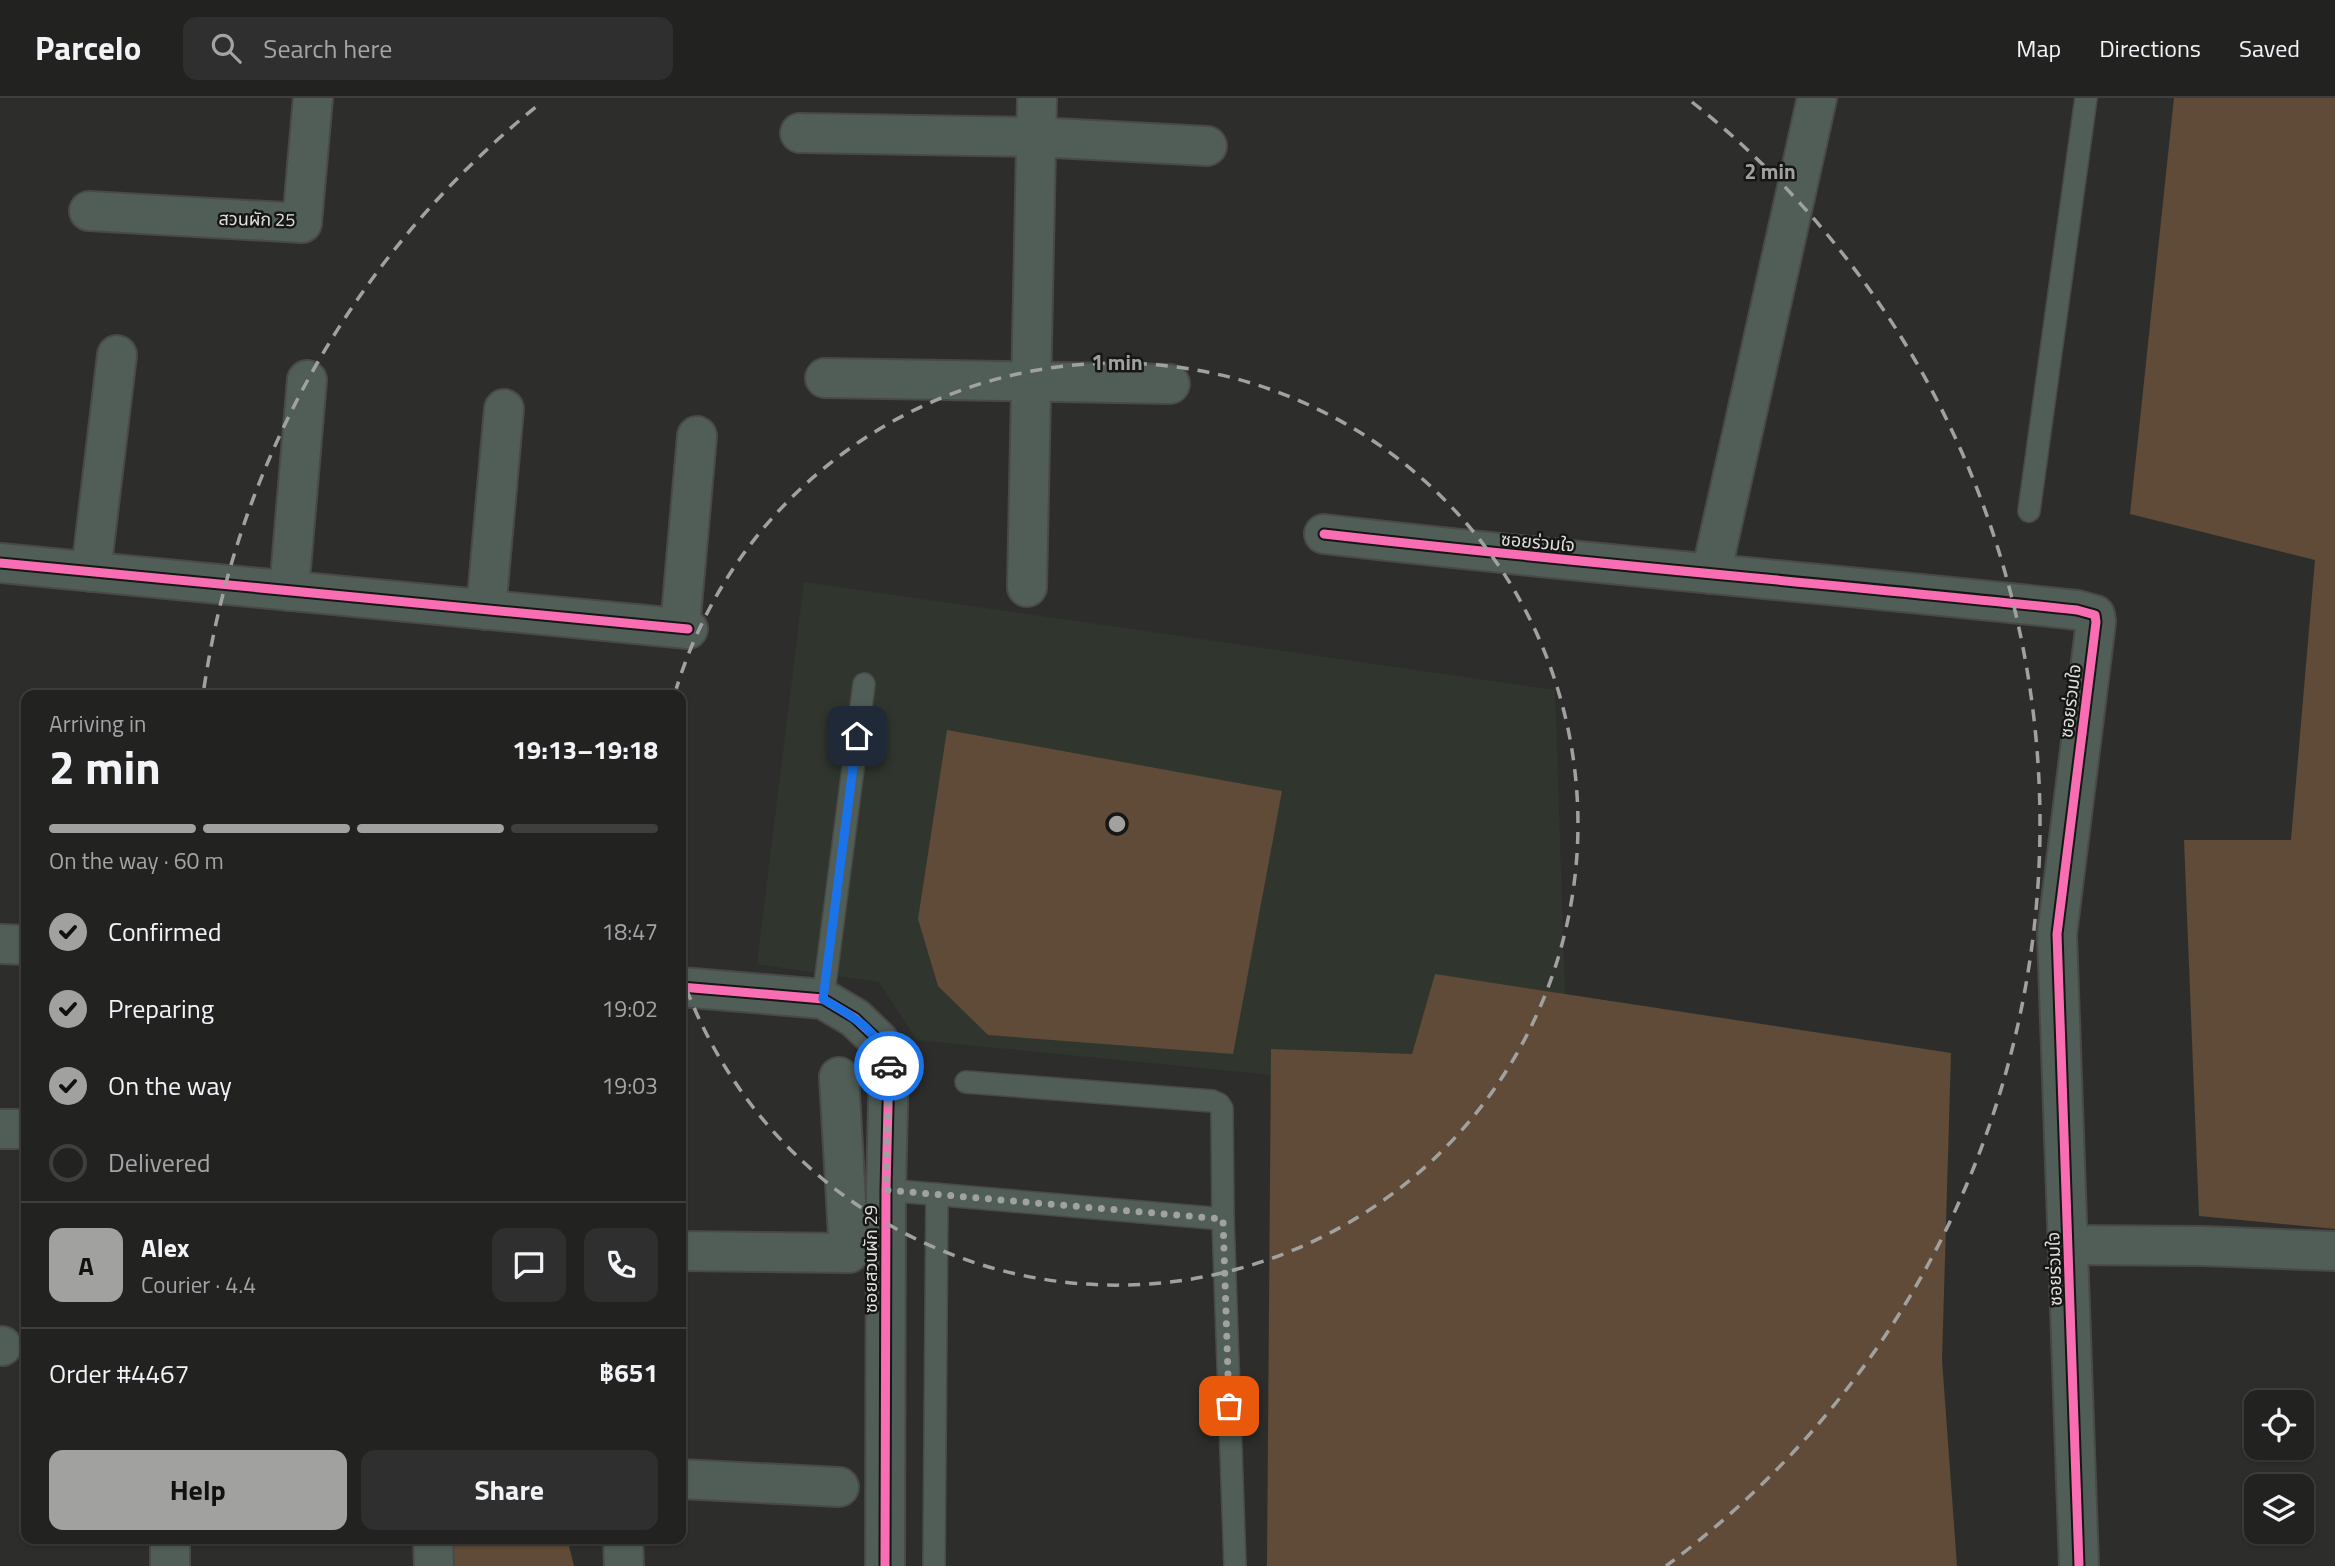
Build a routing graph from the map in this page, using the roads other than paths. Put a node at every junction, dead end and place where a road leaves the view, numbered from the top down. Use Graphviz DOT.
graph roads {
  1 [pos="313,98"];
  2 [pos="1037,98"];
  3 [pos="1816,98"];
  4 [pos="2086,98"];
  5 [pos="800,133"];
  6 [pos="1036,137"];
  7 [pos="1207,146"];
  8 [pos="89,211"];
  9 [pos="117,355"];
  10 [pos="825,378"];
  11 [pos="307,380"];
  12 [pos="1031,383"];
  13 [pos="1170,384"];
  14 [pos="503,409"];
  15 [pos="697,436"];
  16 [pos="2029,511"];
  17 [pos="1324,534"];
  18 [pos="0,564"];
  19 [pos="91,572"];
  20 [pos="1711,574"];
  21 [pos="1027,587"];
  22 [pos="289,591"];
  23 [pos="486,610"];
  24 [pos="864,684"];
  25 [pos="0,944"];
  26 [pos="21,945"];
  27 [pos="686,987"];
  28 [pos="823,999"];
  29 [pos="839,1077"];
  30 [pos="966,1082"];
  31 [pos="0,1129"];
  32 [pos="21,1129"];
  33 [pos="886,1190"];
  34 [pos="937,1194"];
  35 [pos="1223,1219"];
  36 [pos="2069,1245"];
  37 [pos="686,1251"];
  38 [pos="2335,1251"];
  39 [pos="686,1479"];
  40 [pos="839,1487"];
  41 [pos="170,1544"];
  42 [pos="433,1544"];
  43 [pos="623,1544"];
  44 [pos="170,1566"];
  45 [pos="434,1566"];
  46 [pos="624,1566"];
  47 [pos="885,1566"];
  48 [pos="934,1566"];
  49 [pos="1235,1566"];
  50 [pos="2079,1566"];
  1 -- 8 [label="street, สวนผัก 25"];
  2 -- 6 [label="street"];
  3 -- 20 [label="street"];
  4 -- 16 [label="lane"];
  5 -- 6 [label="street"];
  6 -- 7 [label="street"];
  6 -- 12 [label="street"];
  9 -- 19 [label="street"];
  10 -- 12 [label="street"];
  11 -- 22 [label="street"];
  12 -- 13 [label="street"];
  12 -- 21 [label="street"];
  14 -- 23 [label="street"];
  15 -- 23 [label="street"];
  17 -- 20 [label="street, ซอยร่วมใจ"];
  18 -- 19 [label="street"];
  19 -- 22 [label="street"];
  20 -- 36 [label="street, ซอยร่วมใจ"];
  22 -- 23 [label="street"];
  24 -- 28 [label="lane"];
  25 -- 26 [label="street"];
  27 -- 28 [label="street, ซอยสวนผัก 29"];
  28 -- 33 [label="street, ซอยสวนผัก 29"];
  29 -- 37 [label="street"];
  30 -- 35 [label="lane"];
  31 -- 32 [label="street"];
  33 -- 34 [label="lane"];
  33 -- 47 [label="street, ซอยสวนผัก 29"];
  34 -- 35 [label="lane"];
  34 -- 48 [label="lane"];
  35 -- 49 [label="lane"];
  36 -- 38 [label="street"];
  36 -- 50 [label="street, ซอยร่วมใจ"];
  39 -- 40 [label="street"];
  41 -- 44 [label="street"];
  42 -- 45 [label="street"];
  43 -- 46 [label="street"];
}
